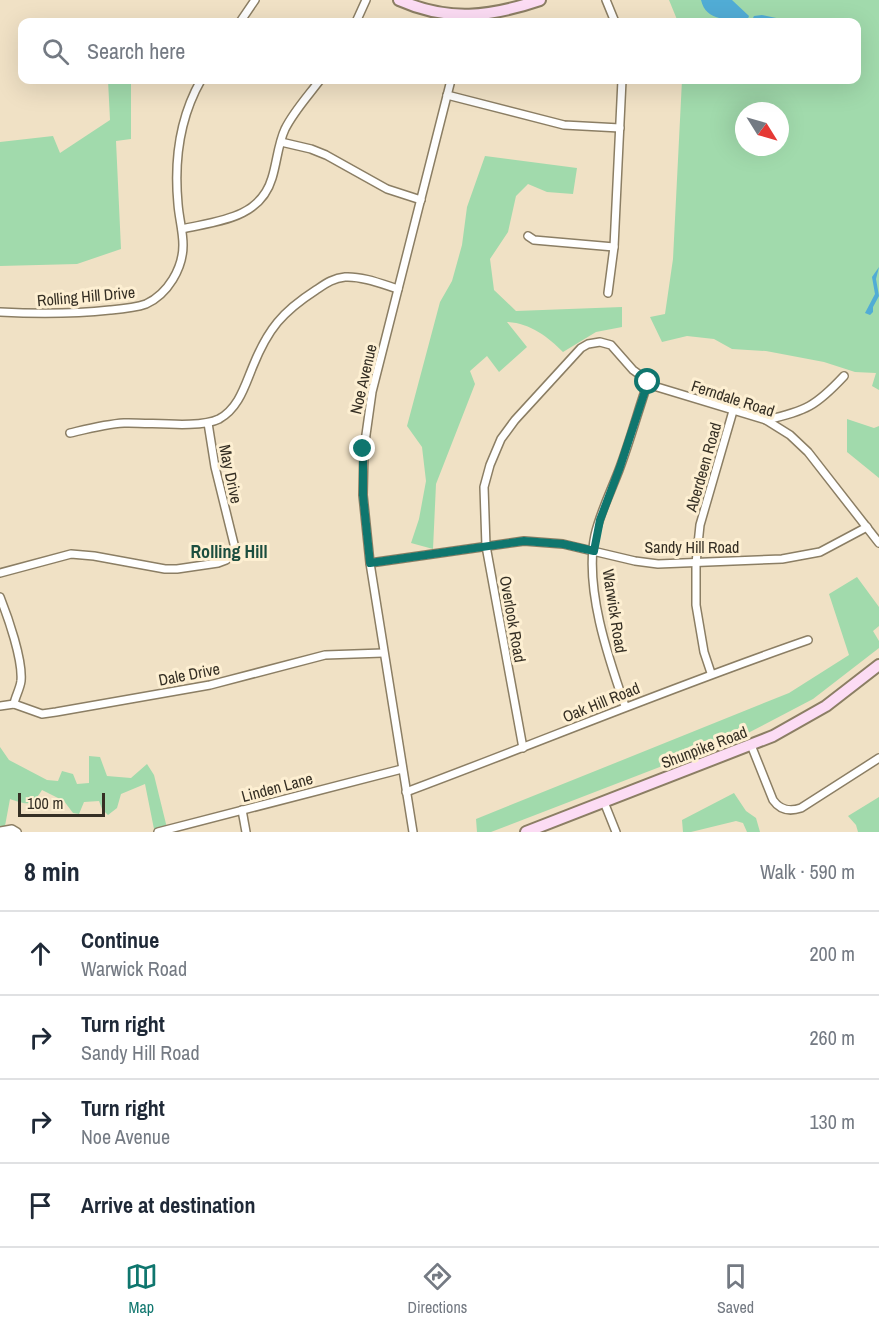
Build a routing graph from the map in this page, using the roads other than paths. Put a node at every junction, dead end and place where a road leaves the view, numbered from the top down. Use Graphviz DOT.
graph roads {
  1 [pos="255,0"];
  2 [pos="366,0"];
  3 [pos="399,0"];
  4 [pos="540,0"];
  5 [pos="606,0"];
  6 [pos="243,18"];
  7 [pos="358,18"];
  8 [pos="462,18"];
  9 [pos="472,18"];
  10 [pos="613,18"];
  11 [pos="199,84"];
  12 [pos="317,84"];
  13 [pos="450,84"];
  14 [pos="622,84"];
  15 [pos="447,94"];
  16 [pos="620,128"];
  17 [pos="281,142"];
  18 [pos="421,200"];
  19 [pos="182,229"];
  20 [pos="528,236"];
  21 [pos="614,247"];
  22 [pos="398,289"];
  23 [pos="608,293"];
  24 [pos="0,312"];
  25 [pos="581,348"];
  26 [pos="844,376"];
  27 [pos="648,382"];
  28 [pos="733,411"];
  29 [pos="766,420"];
  30 [pos="208,423"];
  31 [pos="70,434"];
  32 [pos="867,527"];
  33 [pos="879,543"];
  34 [pos="486,546"];
  35 [pos="594,551"];
  36 [pos="370,563"];
  37 [pos="696,563"];
  38 [pos="0,573"];
  39 [pos="0,597"];
  40 [pos="808,640"];
  41 [pos="383,653"];
  42 [pos="879,665"];
  43 [pos="711,673"];
  44 [pos="14,704"];
  45 [pos="0,706"];
  46 [pos="625,706"];
  47 [pos="751,745"];
  48 [pos="523,748"];
  49 [pos="879,759"];
  50 [pos="402,769"];
  51 [pos="406,792"];
  52 [pos="604,802"];
  53 [pos="242,810"];
  54 [pos="0,831"];
  55 [pos="17,832"];
  56 [pos="158,832"];
  57 [pos="246,832"];
  58 [pos="413,832"];
  59 [pos="525,832"];
  60 [pos="616,832"];
  1 -- 6 [label="street"];
  2 -- 7 [label="street"];
  3 -- 8 [label="main road"];
  4 -- 9 [label="main road"];
  5 -- 10 [label="street"];
  11 -- 19 [label="street, Rolling Hill Drive"];
  12 -- 17 [label="street"];
  13 -- 15 [label="street, Noe Avenue"];
  14 -- 16 [label="street"];
  15 -- 16 [label="street"];
  15 -- 18 [label="street, Noe Avenue"];
  16 -- 21 [label="street"];
  17 -- 18 [label="street"];
  17 -- 19 [label="street"];
  18 -- 22 [label="street, Noe Avenue"];
  19 -- 24 [label="street, Rolling Hill Drive"];
  20 -- 21 [label="street"];
  21 -- 23 [label="street"];
  22 -- 30 [label="street"];
  22 -- 36 [label="street, Noe Avenue"];
  25 -- 27 [label="street, Ferndale Road"];
  25 -- 34 [label="street, Overlook Road"];
  26 -- 29 [label="street"];
  27 -- 28 [label="street, Ferndale Road"];
  27 -- 35 [label="street, Warwick Road"];
  28 -- 29 [label="street, Ferndale Road"];
  28 -- 37 [label="street, Aberdeen Road"];
  29 -- 32 [label="street, Ferndale Road"];
  30 -- 31 [label="street"];
  30 -- 38 [label="street, May Drive"];
  32 -- 33 [label="street, Ferndale Road"];
  32 -- 37 [label="street, Sandy Hill Road"];
  34 -- 35 [label="street, Sandy Hill Road"];
  34 -- 36 [label="street, Sandy Hill Road"];
  34 -- 48 [label="street, Overlook Road"];
  35 -- 37 [label="street, Sandy Hill Road"];
  35 -- 46 [label="street, Warwick Road"];
  36 -- 41 [label="street, Noe Avenue"];
  37 -- 43 [label="street, Aberdeen Road"];
  39 -- 44 [label="street"];
  40 -- 43 [label="street, Oak Hill Road"];
  41 -- 44 [label="street, Dale Drive"];
  41 -- 50 [label="street, Noe Avenue"];
  42 -- 47 [label="main road, Shunpike Road"];
  43 -- 46 [label="street, Oak Hill Road"];
  44 -- 45 [label="street, Dale Drive"];
  46 -- 48 [label="street, Oak Hill Road"];
  47 -- 49 [label="street"];
  47 -- 52 [label="main road, Shunpike Road"];
  48 -- 51 [label="street, Oak Hill Road"];
  50 -- 51 [label="street, Noe Avenue"];
  50 -- 53 [label="street, Linden Lane"];
  51 -- 58 [label="street, Noe Avenue"];
  52 -- 59 [label="main road, Shunpike Road"];
  52 -- 60 [label="street"];
  53 -- 56 [label="street, Linden Lane"];
  53 -- 57 [label="street"];
  54 -- 55 [label="street"];
}
